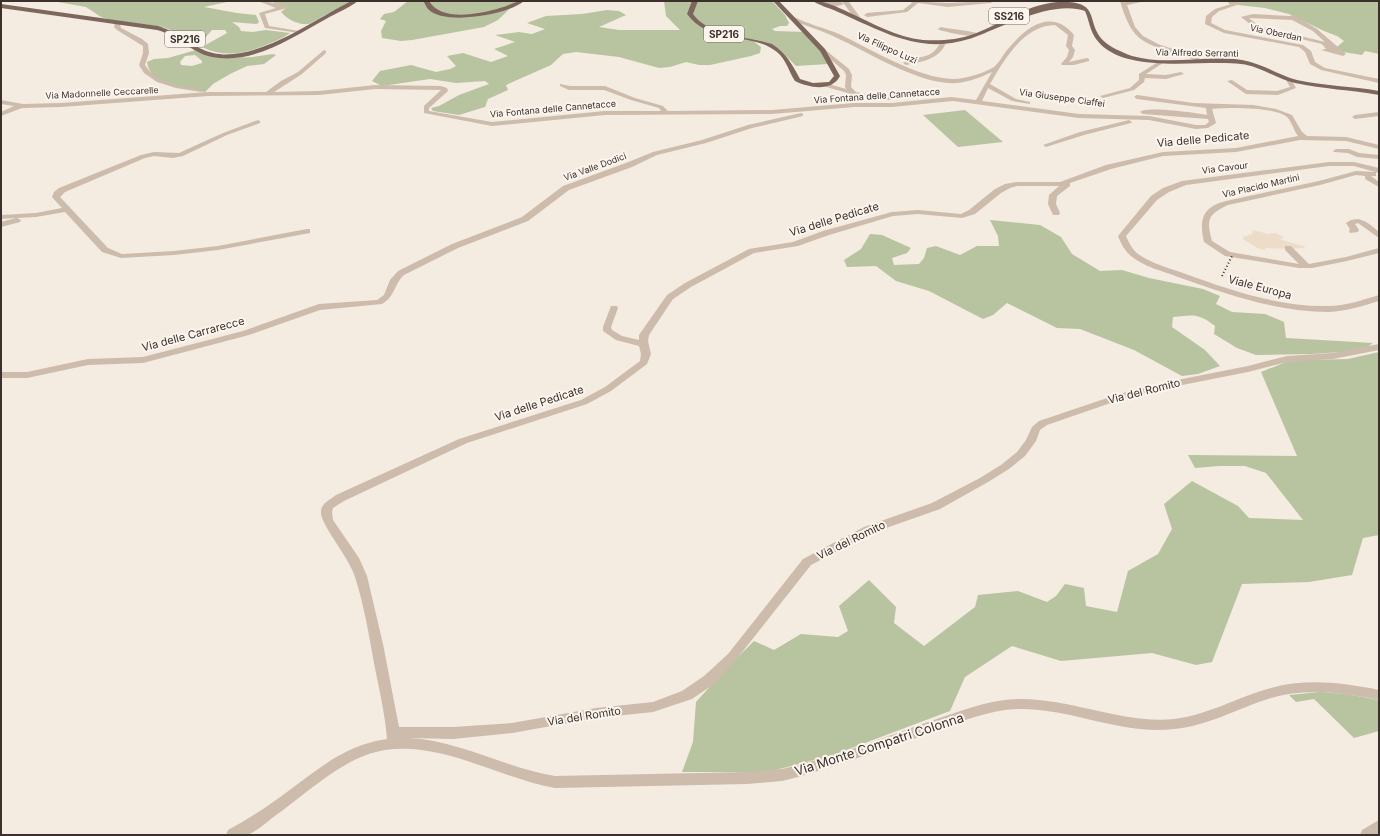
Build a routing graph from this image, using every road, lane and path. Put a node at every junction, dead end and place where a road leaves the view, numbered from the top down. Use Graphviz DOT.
graph roads {
  1 [pos="262,1"];
  2 [pos="355,1"];
  3 [pos="426,1"];
  4 [pos="521,1"];
  5 [pos="695,1"];
  6 [pos="776,1"];
  7 [pos="816,1"];
  8 [pos="820,1"];
  9 [pos="915,1"];
  10 [pos="992,1"];
  11 [pos="1143,1"];
  12 [pos="1226,1"];
  13 [pos="1246,1"];
  14 [pos="844,2"];
  15 [pos="1123,2"];
  16 [pos="1,6"];
  17 [pos="833,8"];
  18 [pos="1220,9"];
  19 [pos="867,15"];
  20 [pos="792,18"];
  21 [pos="859,20"];
  22 [pos="118,22"];
  23 [pos="941,29"];
  24 [pos="298,32"];
  25 [pos="976,34"];
  26 [pos="943,42"];
  27 [pos="1301,46"];
  28 [pos="823,50"];
  29 [pos="1327,51"];
  30 [pos="324,52"];
  31 [pos="1187,59"];
  32 [pos="1088,60"];
  33 [pos="1216,61"];
  34 [pos="1161,62"];
  35 [pos="906,63"];
  36 [pos="996,68"];
  37 [pos="1181,74"];
  38 [pos="977,76"];
  39 [pos="1142,76"];
  40 [pos="1289,80"];
  41 [pos="1230,81"];
  42 [pos="1379,81"];
  43 [pos="989,82"];
  44 [pos="562,85"];
  45 [pos="825,85"];
  46 [pos="268,93"];
  47 [pos="1379,93"];
  48 [pos="205,94"];
  49 [pos="856,94"];
  50 [pos="1103,96"];
  51 [pos="1137,97"];
  52 [pos="957,99"];
  53 [pos="1,102"];
  54 [pos="978,102"];
  55 [pos="23,106"];
  56 [pos="1218,106"];
  57 [pos="838,107"];
  58 [pos="667,113"];
  59 [pos="1,114"];
  60 [pos="1379,114"];
  61 [pos="1210,117"];
  62 [pos="1355,117"];
  63 [pos="1149,118"];
  64 [pos="258,122"];
  65 [pos="1299,134"];
  66 [pos="1046,145"];
  67 [pos="1379,147"];
  68 [pos="1336,151"];
  69 [pos="1379,157"];
  70 [pos="1379,171"];
  71 [pos="1359,173"];
  72 [pos="1379,175"];
  73 [pos="1368,177"];
  74 [pos="1379,178"];
  75 [pos="1066,182"];
  76 [pos="1379,185"];
  77 [pos="66,209"];
  78 [pos="1056,213"];
  79 [pos="36,215"];
  80 [pos="1,217"];
  81 [pos="1,224"];
  82 [pos="307,231"];
  83 [pos="1354,231"];
  84 [pos="1379,236"];
  85 [pos="1288,248"];
  86 [pos="1379,250"];
  87 [pos="1139,259"];
  88 [pos="1307,266"];
  89 [pos="387,298"];
  90 [pos="1379,298"];
  91 [pos="614,308"];
  92 [pos="644,344"];
  93 [pos="1379,347"];
  94 [pos="1,375"];
  95 [pos="1379,695"];
  96 [pos="394,738"];
  97 [pos="1379,826"];
  98 [pos="233,835"];
  99 [pos="1367,835"];
  1 -- 24 [label="street"];
  2 -- 24 [label="main road, SP216"];
  3 -- 4 [label="main road"];
  5 -- 45 [label="main road, SP216"];
  6 -- 20 [label="main road"];
  7 -- 17 [label="main road, Via Alfredo Serranti / SS216"];
  8 -- 14 [label="street"];
  9 -- 10 [label="street"];
  9 -- 19 [label="street"];
  11 -- 15 [label="street"];
  12 -- 18 [label="street"];
  13 -- 18 [label="street"];
  14 -- 17 [label="street"];
  14 -- 21 [label="street"];
  15 -- 31 [label="street"];
  16 -- 22 [label="main road, SP216"];
  17 -- 21 [label="main road, Via Alfredo Serranti / SS216"];
  18 -- 27 [label="street, Via Oberdan"];
  20 -- 28 [label="main road"];
  20 -- 38 [label="street, Via Filippo Luzi"];
  21 -- 26 [label="main road, Via Alfredo Serranti / SS216"];
  22 -- 24 [label="main road, SP216"];
  22 -- 48 [label="street"];
  23 -- 25 [label="street"];
  25 -- 26 [label="main road, Via Alfredo Serranti / SS216"];
  25 -- 34 [label="main road, Via Alfredo Serranti / SS216"];
  26 -- 35 [label="street"];
  27 -- 29 [label="street"];
  27 -- 42 [label="street, Via Oberdan"];
  28 -- 45 [label="main road"];
  28 -- 49 [label="street"];
  29 -- 29 [label="street"];
  30 -- 46 [label="street"];
  31 -- 33 [label="street"];
  31 -- 33 [label="main road, Via Alfredo Serranti / SS216"];
  31 -- 34 [label="main road, Via Alfredo Serranti / SS216"];
  32 -- 36 [label="street"];
  33 -- 40 [label="main road, Via Alfredo Serranti / SS216"];
  34 -- 39 [label="street"];
  36 -- 38 [label="street, Via Filippo Luzi"];
  36 -- 43 [label="street"];
  37 -- 39 [label="street"];
  38 -- 43 [label="street, Via Filippo Luzi"];
  39 -- 50 [label="street"];
  40 -- 41 [label="street"];
  40 -- 47 [label="main road, Via Alfredo Serranti / SS216"];
  43 -- 54 [label="street"];
  43 -- 61 [label="street, Via Giuseppe Ciaffei"];
  44 -- 58 [label="street"];
  45 -- 49 [label="street"];
  46 -- 48 [label="street, Via Fontana delle Cannetacce"];
  46 -- 58 [label="street, Via Fontana delle Cannetacce"];
  48 -- 55 [label="street, Via Madonnelle Ceccarelle"];
  49 -- 52 [label="street"];
  51 -- 56 [label="street"];
  52 -- 54 [label="street"];
  52 -- 57 [label="street, Via Fontana delle Cannetacce"];
  53 -- 55 [label="street, Via Madonnelle Ceccarelle"];
  54 -- 63 [label="street"];
  55 -- 59 [label="street"];
  56 -- 61 [label="street"];
  56 -- 65 [label="street"];
  57 -- 58 [label="street, Via Fontana delle Cannetacce"];
  57 -- 89 [label="street, Via Valle Dodici"];
  60 -- 62 [label="street"];
  61 -- 63 [label="street"];
  63 -- 66 [label="street"];
  64 -- 77 [label="street"];
  65 -- 67 [label="street, Via delle Pedicate"];
  65 -- 75 [label="street, Via delle Pedicate"];
  68 -- 69 [label="street"];
  70 -- 87 [label="street, Via Cavour"];
  71 -- 72 [label="street"];
  71 -- 73 [label="street"];
  71 -- 88 [label="street, Via Placido Martini"];
  73 -- 74 [label="street"];
  73 -- 76 [label="street"];
  75 -- 78 [label="street"];
  75 -- 92 [label="street, Via delle Pedicate"];
  77 -- 79 [label="street"];
  77 -- 82 [label="street"];
  79 -- 80 [label="street"];
  79 -- 81 [label="street"];
  83 -- 84 [label="street"];
  85 -- 88 [label="street"];
  86 -- 88 [label="street, Via Placido Martini"];
  87 -- 90 [label="street, Viale Europa"];
  89 -- 94 [label="street, Via delle Carrarecce"];
  91 -- 92 [label="street"];
  92 -- 96 [label="street, Via delle Pedicate"];
  93 -- 96 [label="street, Via del Romito"];
  95 -- 96 [label="street, Via Monte Compatri Colonna"];
  96 -- 98 [label="street, Via Monte Compatri Colonna"];
  97 -- 99 [label="street"];
}
